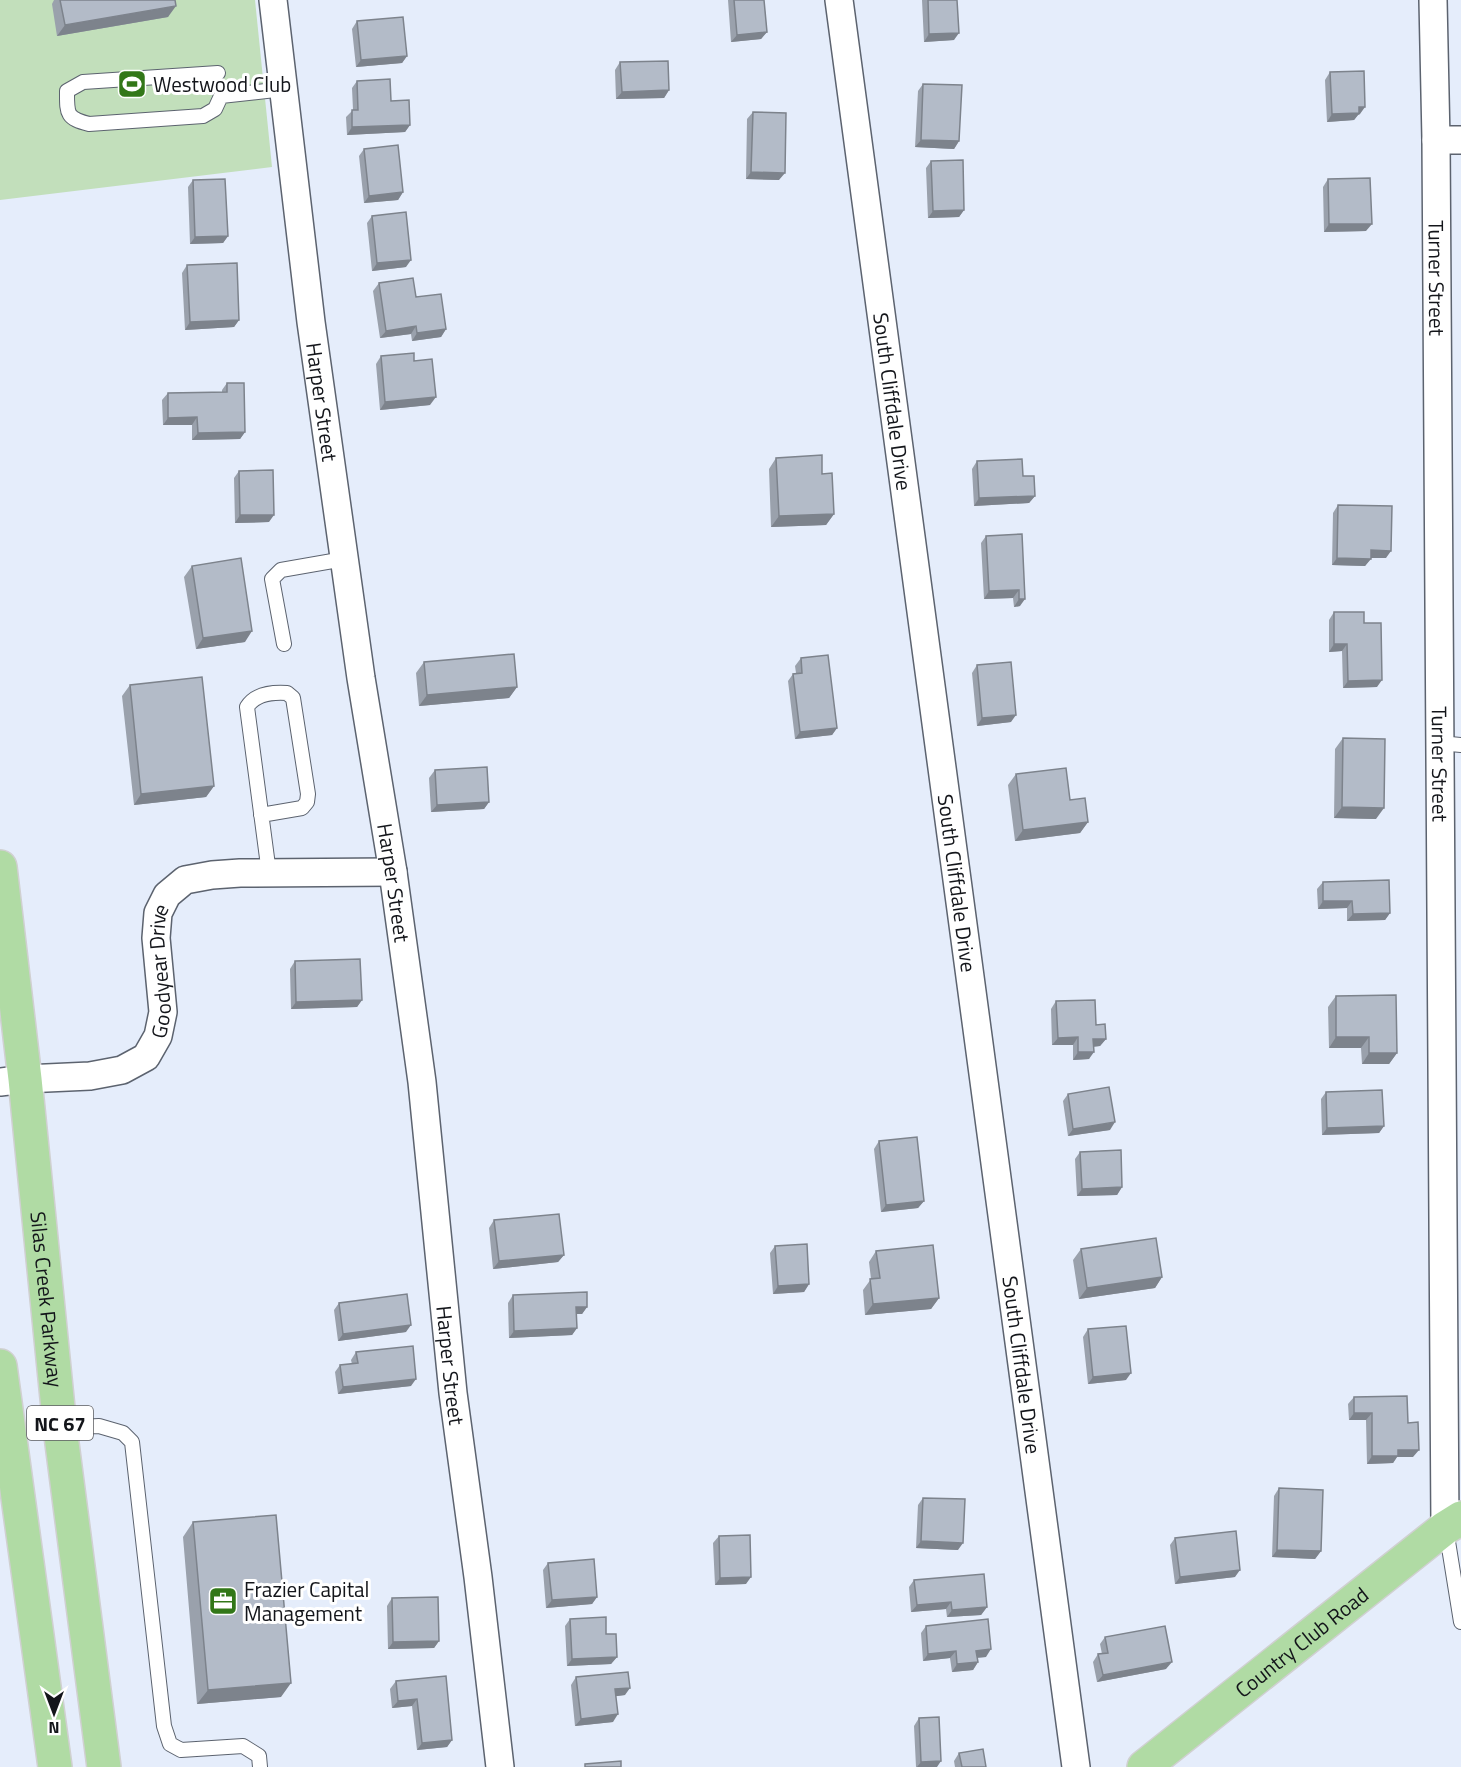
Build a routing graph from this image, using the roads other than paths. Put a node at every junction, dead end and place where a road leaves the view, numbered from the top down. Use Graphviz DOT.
graph roads {
  1 [pos="273,0"];
  2 [pos="839,0"];
  3 [pos="1433,0"];
  4 [pos="218,73"];
  5 [pos="284,89"];
  6 [pos="1448,140"];
  7 [pos="344,559"];
  8 [pos="284,645"];
  9 [pos="1450,744"];
  10 [pos="261,815"];
  11 [pos="0,867"];
  12 [pos="393,872"];
  13 [pos="269,873"];
  14 [pos="12,1080"];
  15 [pos="0,1365"];
  16 [pos="60,1428"];
  17 [pos="1453,1523"];
  18 [pos="1461,1622"];
  19 [pos="56,1767"];
  20 [pos="104,1767"];
  21 [pos="260,1767"];
  22 [pos="500,1767"];
  23 [pos="1076,1767"];
  24 [pos="1144,1767"];
  1 -- 5 [label="street, Harper Street"];
  2 -- 23 [label="street, South Cliffdale Drive"];
  3 -- 6 [label="street, Turner Street"];
  4 -- 5 [label="lane"];
  5 -- 7 [label="street, Harper Street"];
  6 -- 9 [label="street, Turner Street"];
  7 -- 8 [label="lane"];
  7 -- 12 [label="street, Harper Street"];
  9 -- 17 [label="street, Turner Street"];
  10 -- 10 [label="lane"];
  10 -- 13 [label="lane"];
  11 -- 14 [label="main road, Silas Creek Parkway / NC 67"];
  12 -- 13 [label="street, Goodyear Drive"];
  12 -- 22 [label="street, Harper Street"];
  13 -- 14 [label="street, Goodyear Drive"];
  14 -- 16 [label="main road, Silas Creek Parkway / NC 67"];
  15 -- 19 [label="main road, NC 67"];
  16 -- 20 [label="main road, Silas Creek Parkway / NC 67"];
  16 -- 21 [label="lane"];
  17 -- 18 [label="lane"];
  17 -- 24 [label="main road, Country Club Road"];
}
